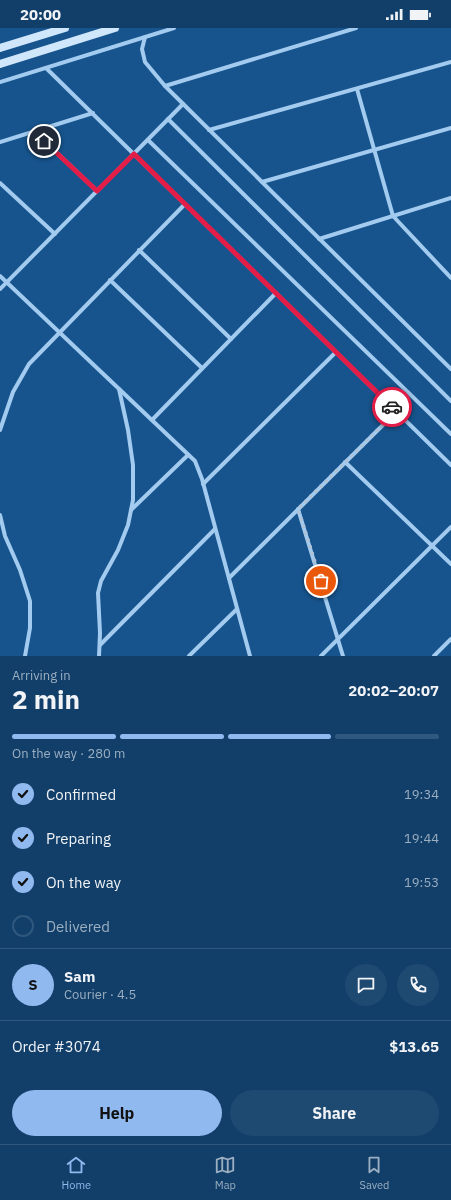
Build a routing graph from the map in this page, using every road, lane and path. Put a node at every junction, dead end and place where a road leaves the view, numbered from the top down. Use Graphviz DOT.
graph roads {
  1 [pos="65,28"];
  2 [pos="115,28"];
  3 [pos="174,28"];
  4 [pos="356,28"];
  5 [pos="51,30"];
  6 [pos="145,37"];
  7 [pos="71,42"];
  8 [pos="0,48"];
  9 [pos="451,62"];
  10 [pos="0,64"];
  11 [pos="46,68"];
  12 [pos="0,82"];
  13 [pos="165,86"];
  14 [pos="357,89"];
  15 [pos="183,104"];
  16 [pos="93,113"];
  17 [pos="168,119"];
  18 [pos="451,128"];
  19 [pos="210,130"];
  20 [pos="34,132"];
  21 [pos="148,140"];
  22 [pos="0,142"];
  23 [pos="374,150"];
  24 [pos="134,154"];
  25 [pos="262,182"];
  26 [pos="0,183"];
  27 [pos="97,191"];
  28 [pos="451,198"];
  29 [pos="185,204"];
  30 [pos="393,216"];
  31 [pos="55,234"];
  32 [pos="319,239"];
  33 [pos="139,250"];
  34 [pos="0,276"];
  35 [pos="451,278"];
  36 [pos="110,280"];
  37 [pos="7,282"];
  38 [pos="0,289"];
  39 [pos="276,293"];
  40 [pos="59,332"];
  41 [pos="231,339"];
  42 [pos="336,352"];
  43 [pos="202,368"];
  44 [pos="451,369"];
  45 [pos="119,389"];
  46 [pos="451,401"];
  47 [pos="397,411"];
  48 [pos="152,420"];
  49 [pos="0,430"];
  50 [pos="451,434"];
  51 [pos="188,455"];
  52 [pos="345,462"];
  53 [pos="451,465"];
  54 [pos="203,484"];
  55 [pos="298,509"];
  56 [pos="131,511"];
  57 [pos="0,515"];
  58 [pos="451,527"];
  59 [pos="215,529"];
  60 [pos="432,546"];
  61 [pos="451,564"];
  62 [pos="229,578"];
  63 [pos="237,609"];
  64 [pos="338,638"];
  65 [pos="451,639"];
  66 [pos="100,645"];
  67 [pos="25,656"];
  68 [pos="99,656"];
  69 [pos="189,656"];
  70 [pos="250,656"];
  71 [pos="321,656"];
  72 [pos="343,656"];
  73 [pos="434,656"];
  1 -- 5 [label="street"];
  1 -- 7 [label="street"];
  2 -- 7 [label="street"];
  3 -- 6 [label="street"];
  4 -- 13 [label="street"];
  5 -- 8 [label="street"];
  6 -- 11 [label="street"];
  6 -- 13 [label="street"];
  7 -- 10 [label="street"];
  9 -- 14 [label="street"];
  11 -- 12 [label="street"];
  11 -- 16 [label="street"];
  13 -- 15 [label="street"];
  14 -- 19 [label="street"];
  14 -- 23 [label="street"];
  15 -- 17 [label="street"];
  15 -- 19 [label="street"];
  16 -- 20 [label="street"];
  16 -- 24 [label="street"];
  17 -- 21 [label="street"];
  17 -- 46 [label="street"];
  18 -- 23 [label="street"];
  19 -- 25 [label="street"];
  20 -- 22 [label="street"];
  20 -- 27 [label="street"];
  21 -- 24 [label="street"];
  21 -- 50 [label="street"];
  23 -- 25 [label="street"];
  23 -- 30 [label="street"];
  24 -- 27 [label="street"];
  24 -- 29 [label="street"];
  25 -- 32 [label="street"];
  26 -- 31 [label="street"];
  27 -- 31 [label="street"];
  28 -- 30 [label="street"];
  29 -- 33 [label="street"];
  29 -- 39 [label="street"];
  30 -- 32 [label="street"];
  30 -- 35 [label="street"];
  31 -- 37 [label="street"];
  32 -- 44 [label="street"];
  33 -- 36 [label="street"];
  33 -- 41 [label="street"];
  34 -- 37 [label="street"];
  36 -- 40 [label="street"];
  36 -- 43 [label="street"];
  37 -- 38 [label="street"];
  37 -- 40 [label="street"];
  39 -- 41 [label="street"];
  39 -- 42 [label="street"];
  40 -- 45 [label="street"];
  40 -- 49 [label="street"];
  41 -- 43 [label="street"];
  42 -- 47 [label="street"];
  42 -- 54 [label="street"];
  43 -- 48 [label="street"];
  45 -- 48 [label="street"];
  45 -- 56 [label="street"];
  47 -- 52 [label="street"];
  47 -- 53 [label="street"];
  48 -- 51 [label="street"];
  51 -- 54 [label="street"];
  51 -- 56 [label="street"];
  52 -- 55 [label="street"];
  52 -- 60 [label="street"];
  54 -- 59 [label="street"];
  55 -- 62 [label="street"];
  55 -- 64 [label="street"];
  56 -- 66 [label="street"];
  57 -- 67 [label="street"];
  58 -- 60 [label="street"];
  59 -- 62 [label="street"];
  59 -- 66 [label="street"];
  60 -- 61 [label="street"];
  60 -- 64 [label="street"];
  62 -- 63 [label="street"];
  63 -- 69 [label="street"];
  63 -- 70 [label="street"];
  64 -- 71 [label="street"];
  64 -- 72 [label="street"];
  65 -- 73 [label="street"];
  66 -- 68 [label="street"];
}
